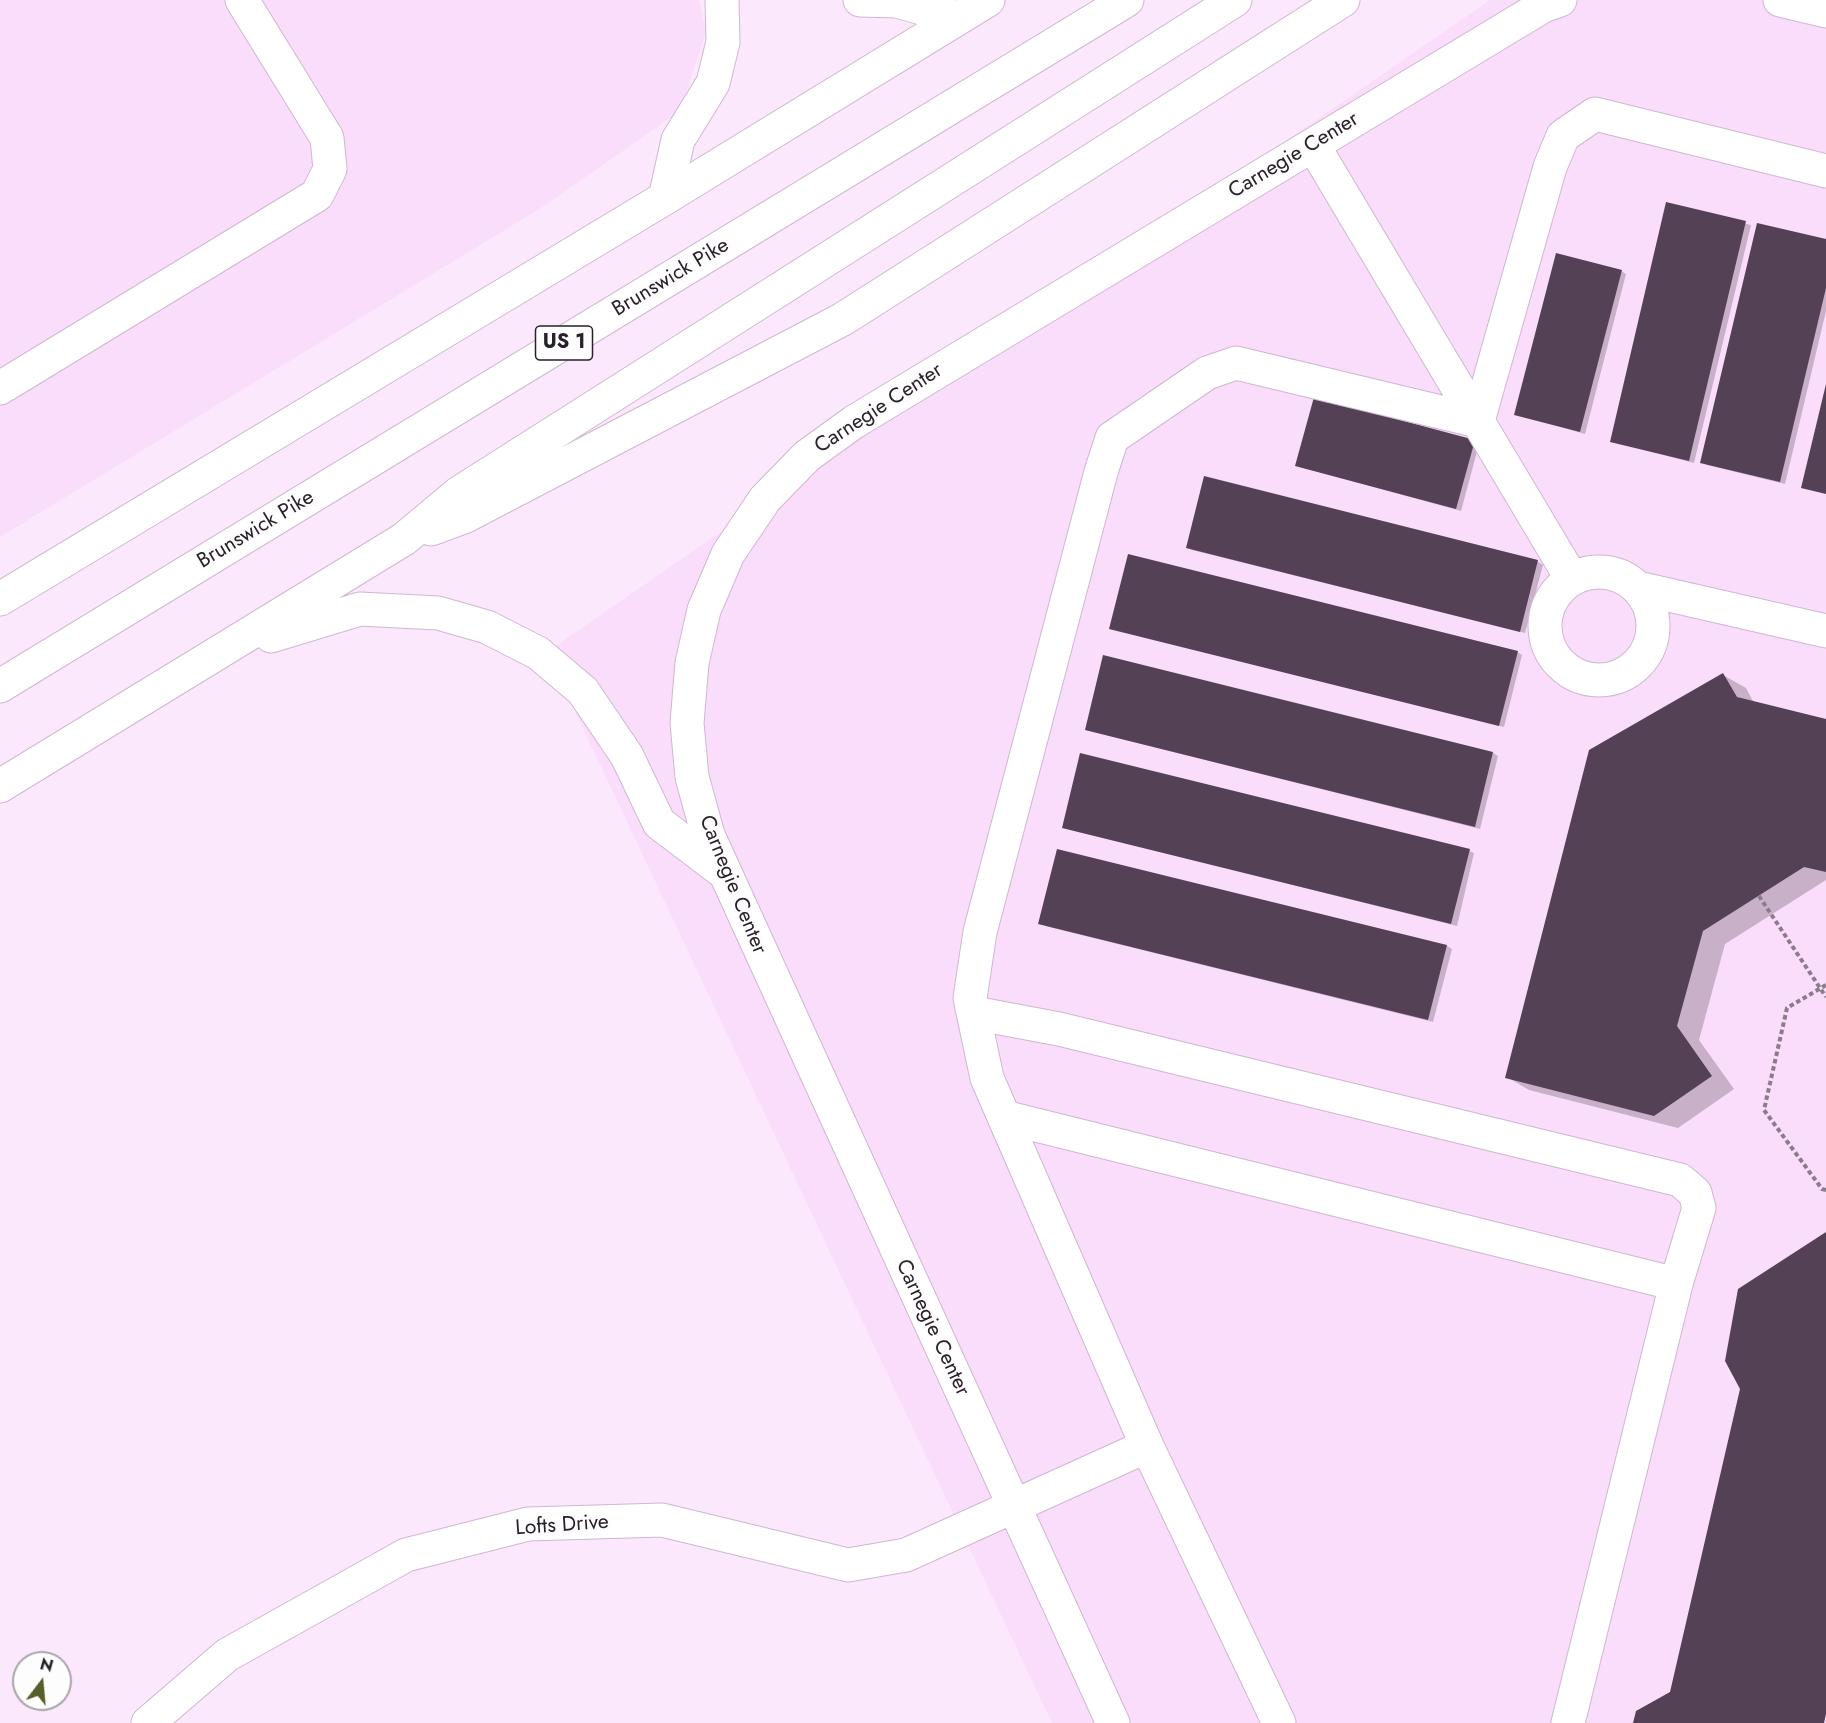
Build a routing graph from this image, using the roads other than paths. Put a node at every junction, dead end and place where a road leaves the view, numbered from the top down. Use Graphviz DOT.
graph roads {
  1 [pos="242,0"];
  2 [pos="722,0"];
  3 [pos="860,0"];
  4 [pos="988,0"];
  5 [pos="1127,0"];
  6 [pos="1235,0"];
  7 [pos="1343,0"];
  8 [pos="1560,0"];
  9 [pos="1780,0"];
  10 [pos="1826,11"];
  11 [pos="957,18"];
  12 [pos="1314,145"];
  13 [pos="1826,171"];
  14 [pos="665,198"];
  15 [pos="0,388"];
  16 [pos="1478,421"];
  17 [pos="404,539"];
  18 [pos="1572,579"];
  19 [pos="1638,588"];
  20 [pos="0,599"];
  21 [pos="1826,631"];
  22 [pos="230,648"];
  23 [pos="0,686"];
  24 [pos="0,786"];
  25 [pos="721,870"];
  26 [pos="974,1013"];
  27 [pos="1004,1117"];
  28 [pos="1676,1284"];
  29 [pos="1147,1446"];
  30 [pos="1014,1505"];
  31 [pos="148,1723"];
  32 [pos="1113,1723"];
  33 [pos="1279,1723"];
  34 [pos="1568,1723"];
  1 -- 15 [label="main road"];
  2 -- 14 [label="main road"];
  3 -- 11 [label="main road"];
  4 -- 11 [label="main road"];
  5 -- 23 [label="main road, Brunswick Pike / US 1"];
  6 -- 17 [label="main road"];
  7 -- 17 [label="main road"];
  8 -- 12 [label="main road, Carnegie Center"];
  9 -- 10 [label="main road"];
  11 -- 14 [label="main road"];
  12 -- 16 [label="main road"];
  12 -- 25 [label="main road, Carnegie Center"];
  13 -- 16 [label="main road"];
  14 -- 20 [label="main road"];
  16 -- 18 [label="main road"];
  16 -- 26 [label="main road"];
  17 -- 22 [label="main road"];
  18 -- 19 [label="main road"];
  18 -- 19 [label="main road"];
  19 -- 21 [label="main road"];
  22 -- 24 [label="main road"];
  22 -- 25 [label="main road"];
  25 -- 30 [label="main road, Carnegie Center"];
  26 -- 27 [label="main road"];
  26 -- 28 [label="main road"];
  27 -- 28 [label="main road"];
  27 -- 29 [label="main road"];
  28 -- 34 [label="main road"];
  29 -- 30 [label="main road, Lofts Drive"];
  29 -- 33 [label="main road"];
  30 -- 31 [label="main road, Lofts Drive"];
  30 -- 32 [label="main road, Carnegie Center"];
}
